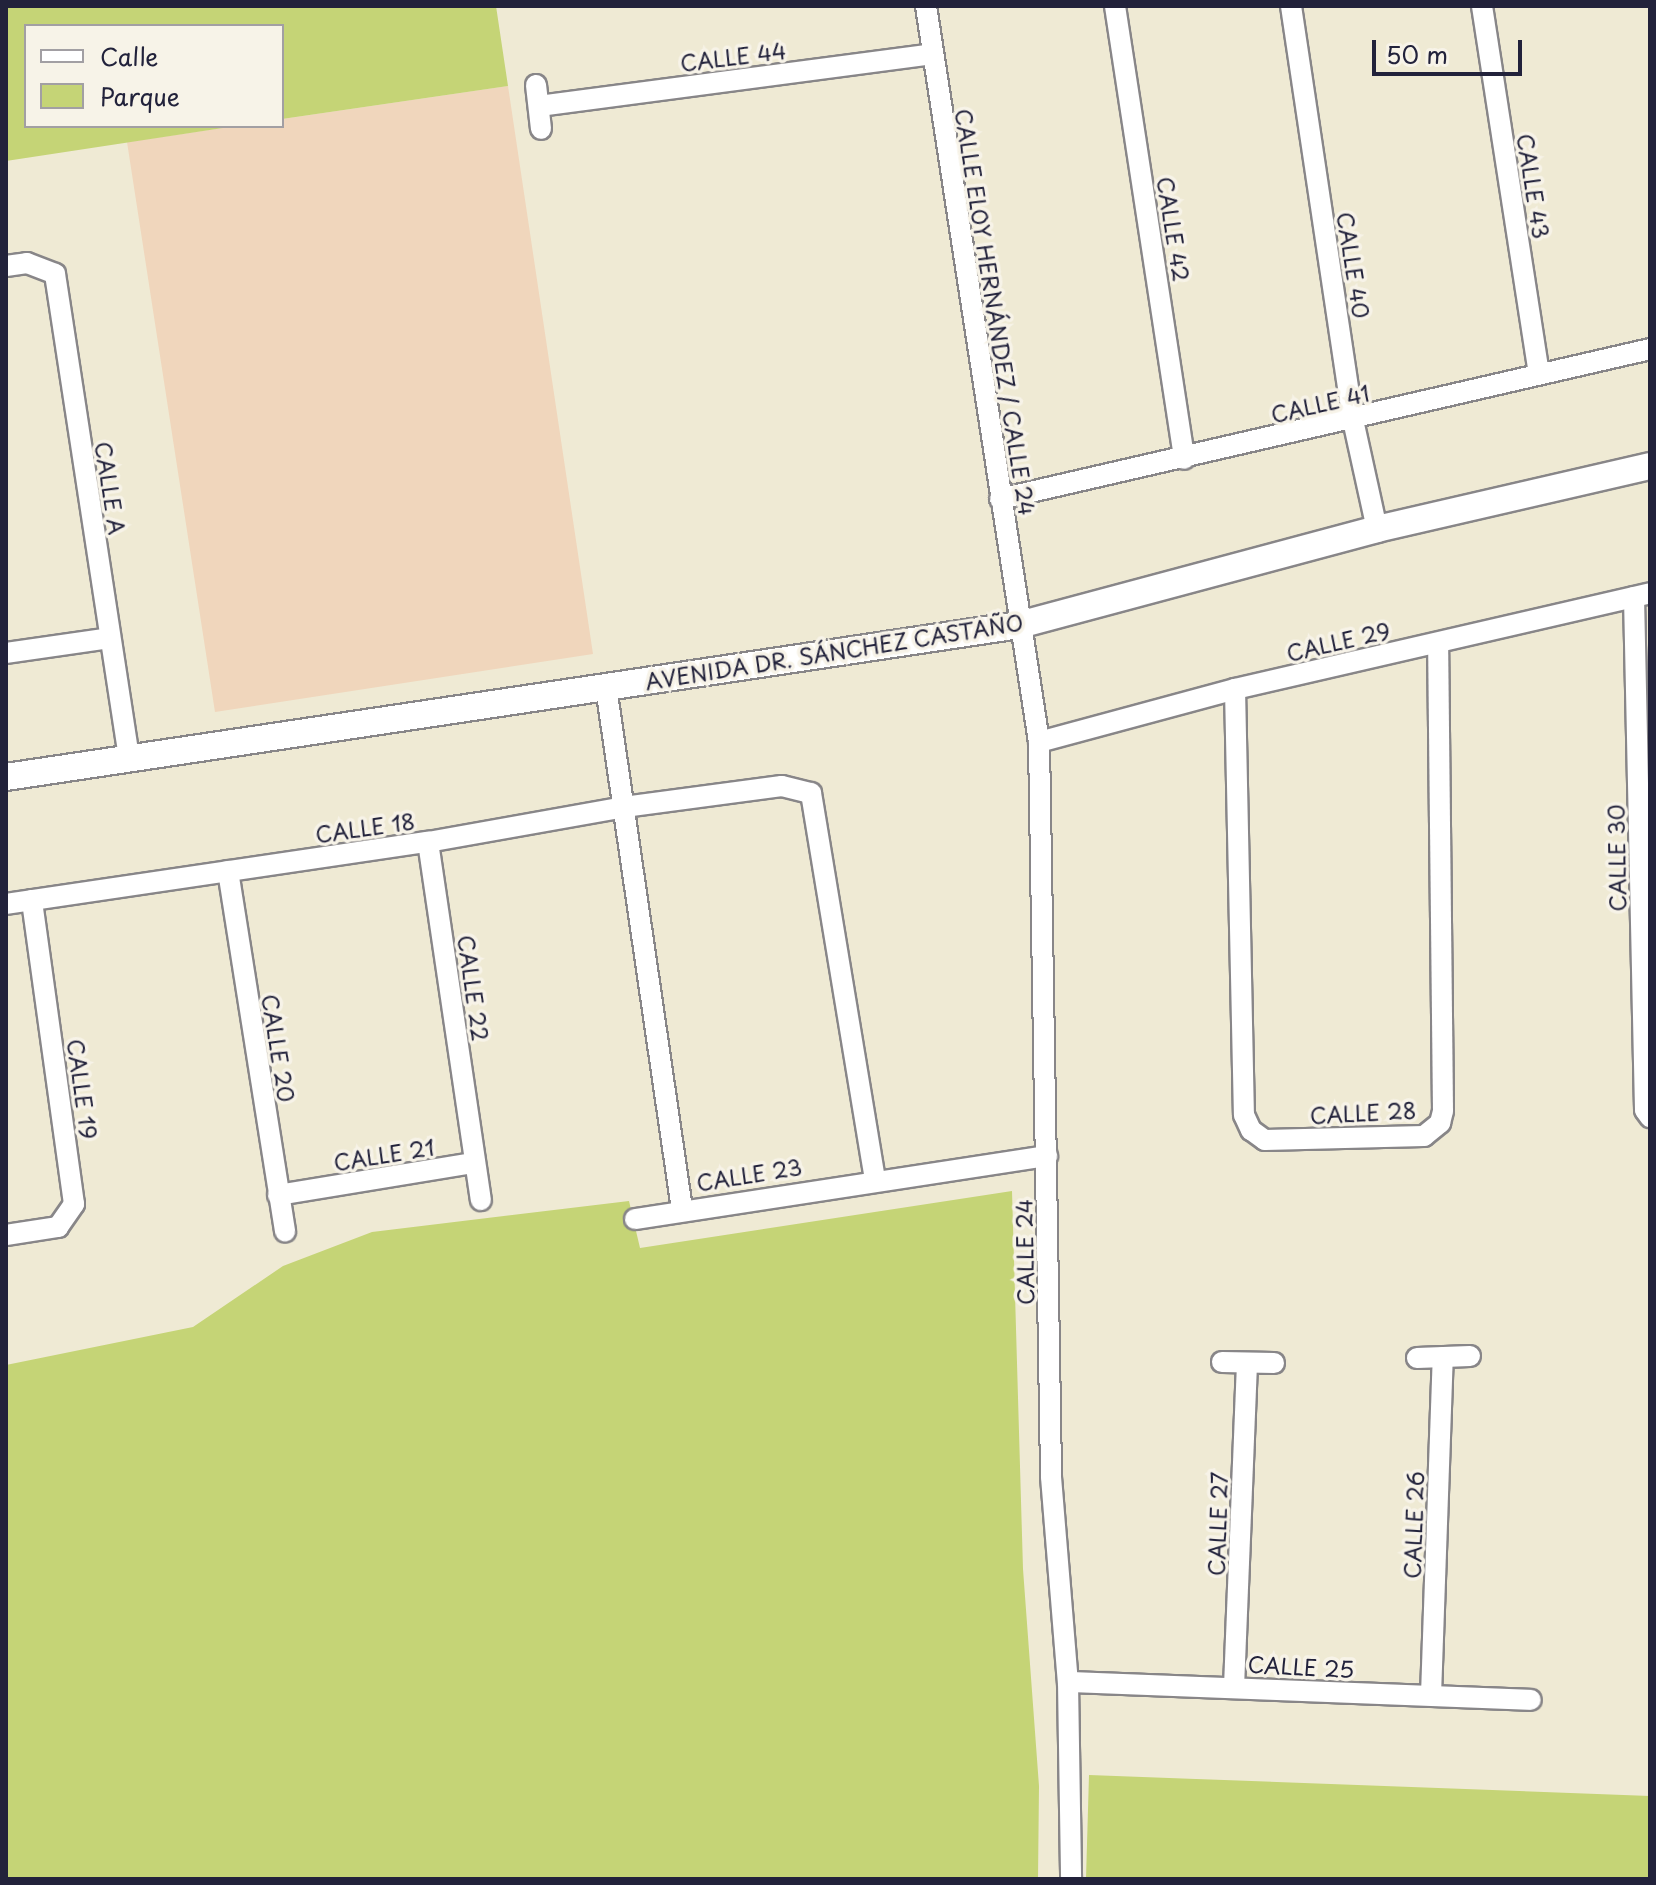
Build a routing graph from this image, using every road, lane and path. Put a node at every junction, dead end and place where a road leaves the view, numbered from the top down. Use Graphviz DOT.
graph roads {
  1 [pos="926,6"];
  2 [pos="1115,6"];
  3 [pos="1291,6"];
  4 [pos="1482,6"];
  5 [pos="933,54"];
  6 [pos="541,129"];
  7 [pos="6,266"];
  8 [pos="1650,349"];
  9 [pos="1539,374"];
  10 [pos="1353,420"];
  11 [pos="1184,459"];
  12 [pos="1650,466"];
  13 [pos="1000,499"];
  14 [pos="1377,529"];
  15 [pos="1642,595"];
  16 [pos="1019,625"];
  17 [pos="110,638"];
  18 [pos="1438,643"];
  19 [pos="6,653"];
  20 [pos="606,687"];
  21 [pos="1235,689"];
  22 [pos="1039,742"];
  23 [pos="129,759"];
  24 [pos="6,777"];
  25 [pos="624,807"];
  26 [pos="428,842"];
  27 [pos="228,871"];
  28 [pos="32,900"];
  29 [pos="6,904"];
  30 [pos="1650,1117"];
  31 [pos="1047,1156"];
  32 [pos="474,1163"];
  33 [pos="875,1180"];
  34 [pos="278,1195"];
  35 [pos="481,1200"];
  36 [pos="682,1209"];
  37 [pos="635,1219"];
  38 [pos="285,1232"];
  39 [pos="6,1235"];
  40 [pos="1470,1356"];
  41 [pos="1443,1357"];
  42 [pos="1417,1358"];
  43 [pos="1222,1362"];
  44 [pos="1247,1363"];
  45 [pos="1274,1363"];
  46 [pos="1068,1682"];
  47 [pos="1234,1687"];
  48 [pos="1431,1695"];
  49 [pos="1531,1700"];
  50 [pos="1071,1879"];
  1 -- 5 [label="street, CALLE ELOY HERNÁNDEZ / CALLE 24"];
  2 -- 11 [label="street, CALLE 42"];
  3 -- 10 [label="street, CALLE 40"];
  4 -- 9 [label="street, CALLE 43"];
  5 -- 6 [label="street, CALLE 44"];
  5 -- 13 [label="street, CALLE ELOY HERNÁNDEZ / CALLE 24"];
  7 -- 17 [label="street, CALLE A"];
  8 -- 9 [label="street, CALLE 41"];
  9 -- 10 [label="street, CALLE 41"];
  10 -- 11 [label="street, CALLE 41"];
  10 -- 14 [label="street, CALLE 40"];
  11 -- 13 [label="street, CALLE 41"];
  12 -- 14 [label="street, AVENIDA DR. SÁNCHEZ CASTAÑO"];
  13 -- 16 [label="street, CALLE ELOY HERNÁNDEZ / CALLE 24"];
  14 -- 16 [label="street, AVENIDA DR. SÁNCHEZ CASTAÑO"];
  15 -- 18 [label="street, CALLE 29"];
  15 -- 30 [label="street, CALLE 30"];
  16 -- 20 [label="street, AVENIDA DR. SÁNCHEZ CASTAÑO"];
  16 -- 22 [label="street, CALLE 24"];
  17 -- 19 [label="street"];
  17 -- 23 [label="street, CALLE A"];
  18 -- 21 [label="street, CALLE 29"];
  18 -- 21 [label="street, CALLE 28"];
  20 -- 23 [label="street, AVENIDA DR. SÁNCHEZ CASTAÑO"];
  20 -- 25 [label="street, CALLE 23"];
  21 -- 22 [label="street, CALLE 29"];
  22 -- 31 [label="street, CALLE 24"];
  23 -- 24 [label="street, AVENIDA DR. SÁNCHEZ CASTAÑO"];
  25 -- 26 [label="street, CALLE 18"];
  25 -- 33 [label="street, CALLE 18"];
  25 -- 36 [label="street, CALLE 23"];
  26 -- 27 [label="street, CALLE 18"];
  26 -- 32 [label="street, CALLE 22"];
  27 -- 28 [label="street, CALLE 18"];
  27 -- 34 [label="street, CALLE 20"];
  28 -- 29 [label="street, CALLE 18"];
  28 -- 39 [label="street, CALLE 19"];
  31 -- 33 [label="street, CALLE 23"];
  31 -- 46 [label="street, CALLE 24"];
  32 -- 34 [label="street, CALLE 21"];
  32 -- 35 [label="street"];
  33 -- 36 [label="street, CALLE 23"];
  34 -- 38 [label="street, CALLE 20"];
  36 -- 37 [label="street"];
  40 -- 41 [label="street"];
  41 -- 42 [label="street"];
  41 -- 48 [label="street, CALLE 26"];
  43 -- 44 [label="street"];
  44 -- 45 [label="street"];
  44 -- 47 [label="street, CALLE 27"];
  46 -- 47 [label="street, CALLE 25"];
  46 -- 50 [label="street, CALLE 24"];
  47 -- 48 [label="street, CALLE 25"];
  48 -- 49 [label="street, CALLE 25"];
}
